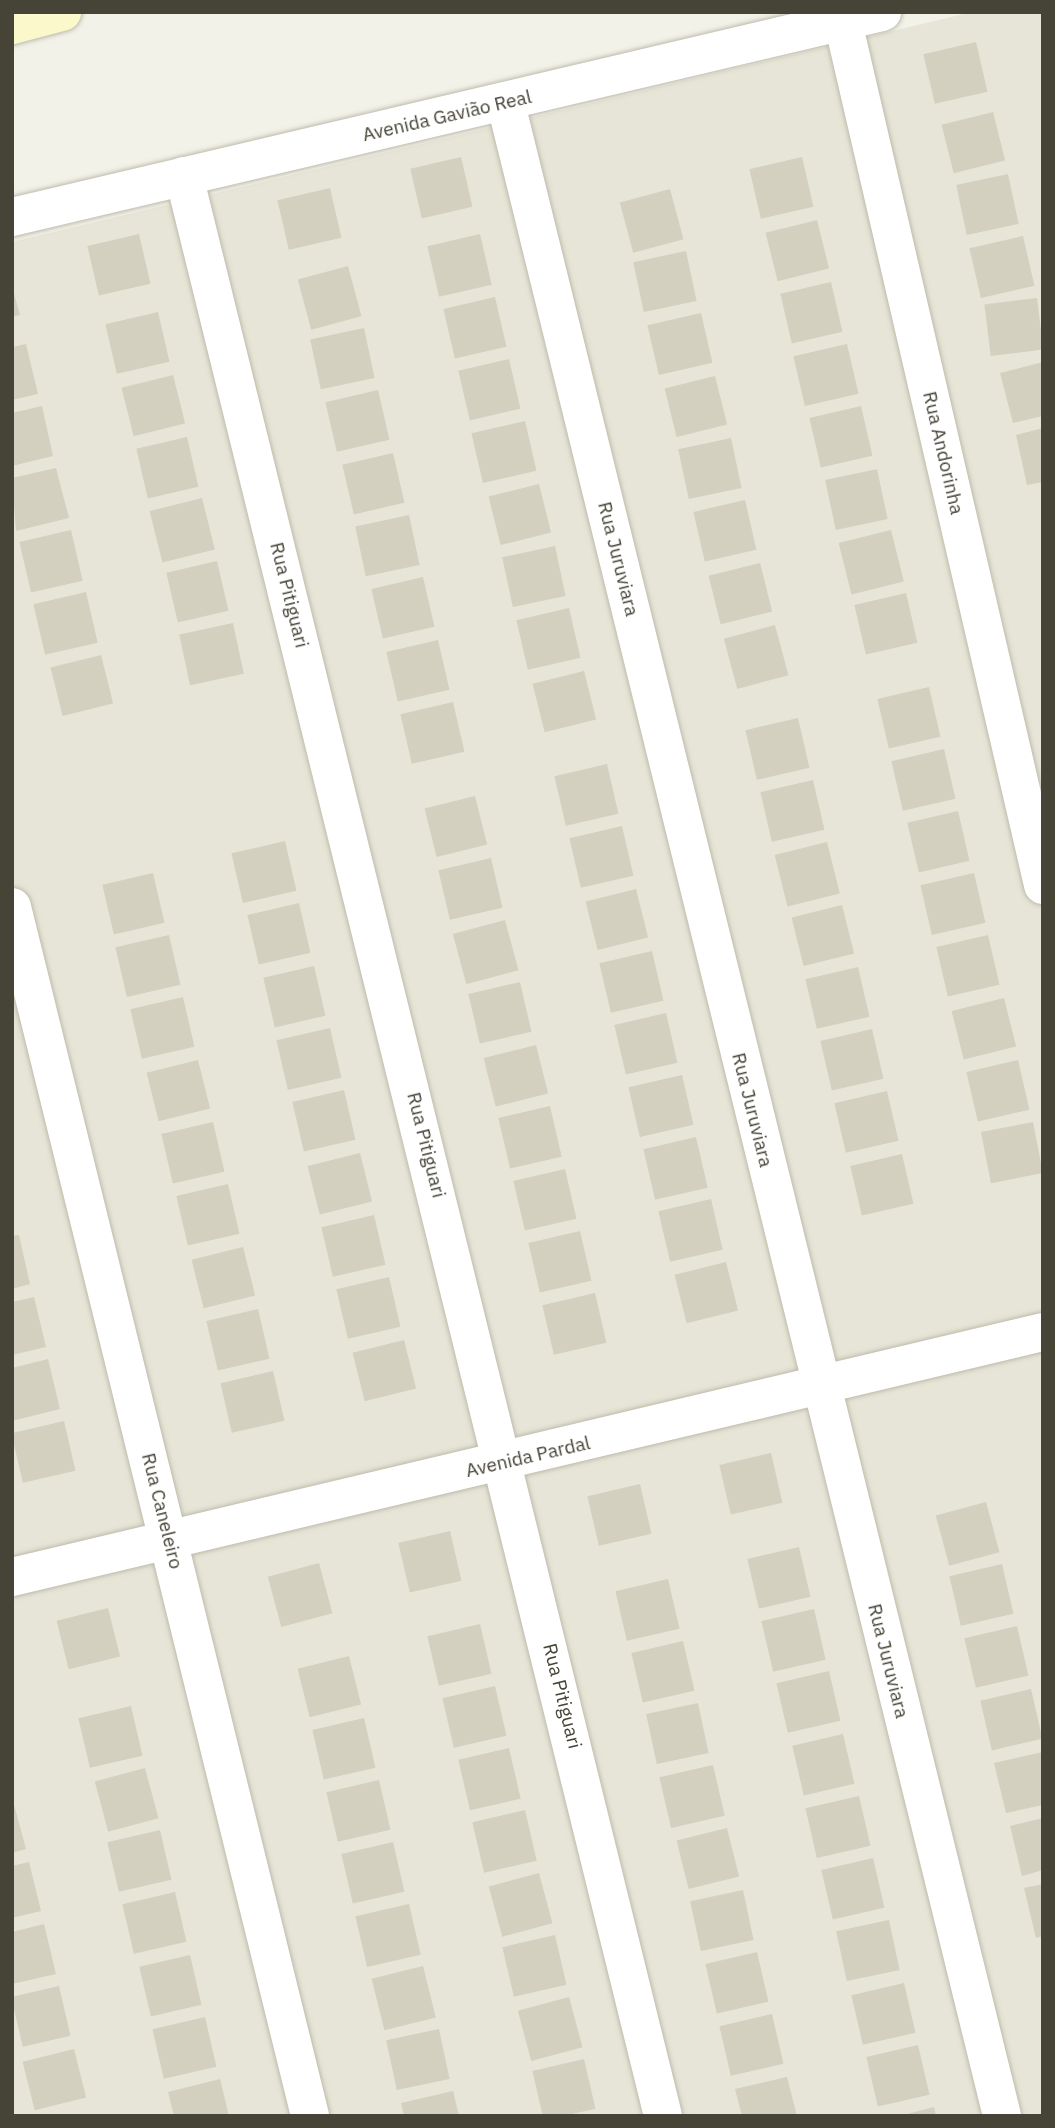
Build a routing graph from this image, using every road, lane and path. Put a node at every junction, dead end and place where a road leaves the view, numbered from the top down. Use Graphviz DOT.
graph roads {
  1 [pos="62,12"];
  2 [pos="882,12"];
  3 [pos="843,22"];
  4 [pos="12,25"];
  5 [pos="506,104"];
  6 [pos="184,176"];
  7 [pos="12,217"];
  8 [pos="1043,885"];
  9 [pos="12,907"];
  10 [pos="1043,1332"];
  11 [pos="819,1386"];
  12 [pos="506,1464"];
  13 [pos="169,1539"];
  14 [pos="12,1577"];
  15 [pos="310,2116"];
  16 [pos="663,2116"];
  17 [pos="1002,2116"];
  1 -- 4 [label="main road"];
  2 -- 3 [label="street, Avenida Gavião Real"];
  3 -- 5 [label="street, Avenida Gavião Real"];
  3 -- 8 [label="street, Rua Andorinha"];
  5 -- 6 [label="street, Avenida Gavião Real"];
  5 -- 11 [label="street, Rua Juruviara"];
  6 -- 7 [label="street, Avenida Gavião Real"];
  6 -- 12 [label="street, Rua Pitiguari"];
  9 -- 13 [label="street, Rua Caneleiro"];
  10 -- 11 [label="street, Avenida Pardal"];
  11 -- 12 [label="street, Avenida Pardal"];
  11 -- 17 [label="street, Rua Juruviara"];
  12 -- 13 [label="street, Avenida Pardal"];
  12 -- 16 [label="street, Rua Pitiguari"];
  13 -- 14 [label="street, Avenida Pardal"];
  13 -- 15 [label="street, Rua Caneleiro"];
}
